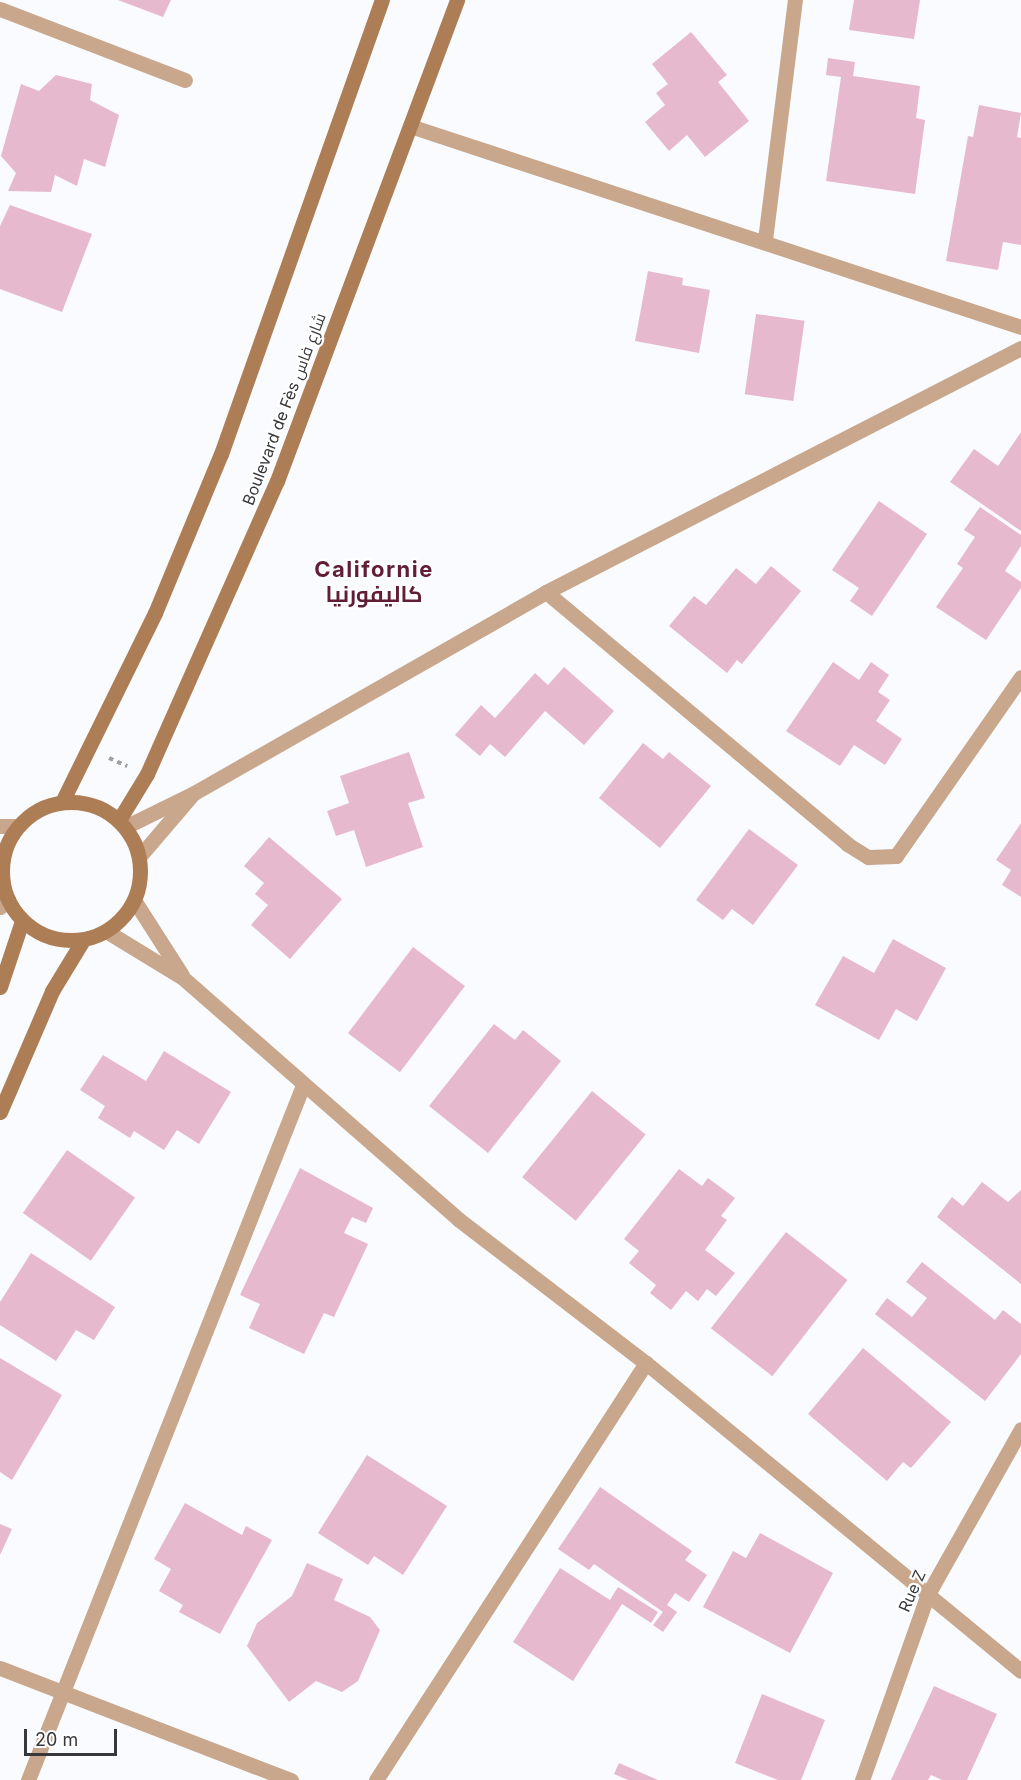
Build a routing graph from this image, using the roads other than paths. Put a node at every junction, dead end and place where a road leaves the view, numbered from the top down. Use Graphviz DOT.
graph roads {
  1 [pos="382,0"];
  2 [pos="458,0"];
  3 [pos="795,0"];
  4 [pos="0,9"];
  5 [pos="185,80"];
  6 [pos="410,126"];
  7 [pos="765,240"];
  8 [pos="1021,327"];
  9 [pos="1021,348"];
  10 [pos="546,592"];
  11 [pos="1021,677"];
  12 [pos="194,793"];
  13 [pos="62,802"];
  14 [pos="122,824"];
  15 [pos="0,826"];
  16 [pos="18,826"];
  17 [pos="139,857"];
  18 [pos="1,880"];
  19 [pos="134,900"];
  20 [pos="4,903"];
  21 [pos="22,921"];
  22 [pos="106,931"];
  23 [pos="83,940"];
  24 [pos="183,978"];
  25 [pos="0,987"];
  26 [pos="303,1085"];
  27 [pos="0,1112"];
  28 [pos="646,1363"];
  29 [pos="1021,1429"];
  30 [pos="928,1594"];
  31 [pos="0,1668"];
  32 [pos="1021,1671"];
  33 [pos="61,1693"];
  34 [pos="28,1780"];
  35 [pos="291,1780"];
  36 [pos="376,1780"];
  37 [pos="862,1780"];
  1 -- 13 [label="main road"];
  2 -- 6 [label="main road, Boulevard de Fès شارع فاس"];
  3 -- 7 [label="street"];
  4 -- 5 [label="street"];
  6 -- 7 [label="street"];
  6 -- 14 [label="main road, Boulevard de Fès شارع فاس"];
  7 -- 8 [label="street"];
  9 -- 10 [label="street"];
  10 -- 11 [label="street"];
  10 -- 12 [label="street"];
  12 -- 14 [label="street"];
  12 -- 17 [label="street"];
  13 -- 14 [label="main road"];
  13 -- 16 [label="main road"];
  14 -- 17 [label="main road"];
  15 -- 16 [label="street"];
  16 -- 18 [label="main road"];
  17 -- 19 [label="main road"];
  18 -- 20 [label="main road"];
  19 -- 22 [label="main road"];
  19 -- 24 [label="street"];
  20 -- 21 [label="main road"];
  21 -- 23 [label="main road"];
  21 -- 25 [label="main road"];
  22 -- 23 [label="main road"];
  22 -- 24 [label="street"];
  23 -- 27 [label="main road"];
  24 -- 26 [label="street"];
  26 -- 28 [label="street"];
  26 -- 33 [label="street"];
  28 -- 30 [label="street"];
  28 -- 36 [label="street"];
  29 -- 30 [label="street, Rue Z"];
  30 -- 32 [label="street"];
  30 -- 37 [label="street, Rue Z"];
  31 -- 33 [label="street"];
  33 -- 34 [label="street"];
  33 -- 35 [label="street"];
}
